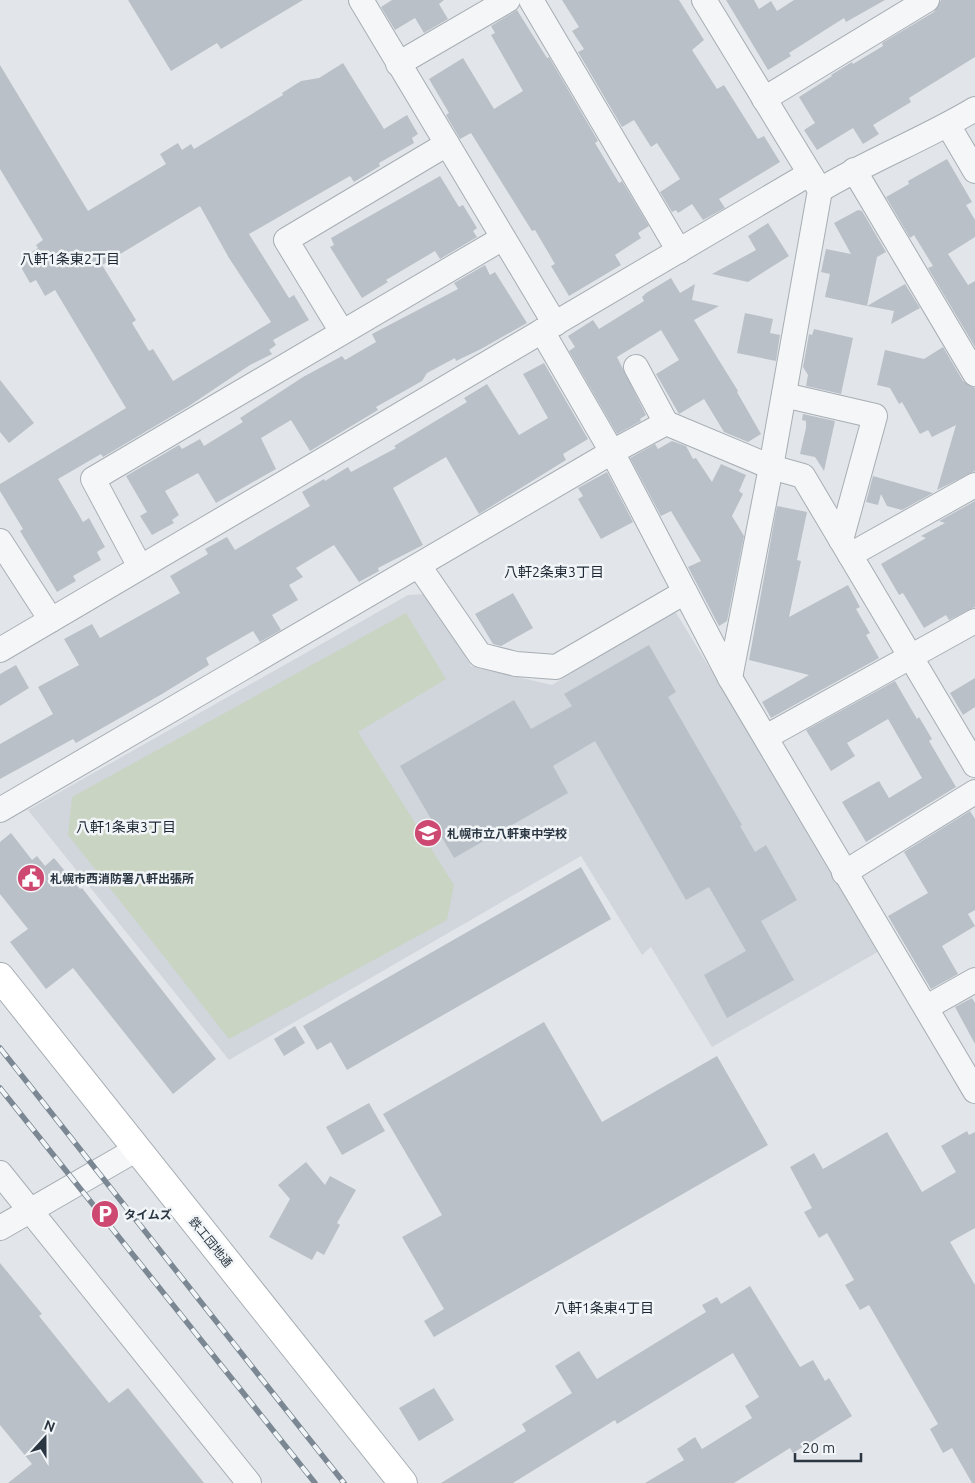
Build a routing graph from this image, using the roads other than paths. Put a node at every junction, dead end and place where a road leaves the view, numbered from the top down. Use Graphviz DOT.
graph roads {
  1 [pos="360,0"];
  2 [pos="508,0"];
  3 [pos="531,0"];
  4 [pos="704,0"];
  5 [pos="927,0"];
  6 [pos="398,64"];
  7 [pos="764,99"];
  8 [pos="975,109"];
  9 [pos="948,125"];
  10 [pos="447,144"];
  11 [pos="854,170"];
  12 [pos="975,171"];
  13 [pos="815,182"];
  14 [pos="503,238"];
  15 [pos="679,250"];
  16 [pos="548,327"];
  17 [pos="342,332"];
  18 [pos="636,367"];
  19 [pos="975,374"];
  20 [pos="784,395"];
  21 [pos="666,423"];
  22 [pos="612,452"];
  23 [pos="771,466"];
  24 [pos="975,485"];
  25 [pos="0,541"];
  26 [pos="846,547"];
  27 [pos="419,566"];
  28 [pos="140,567"];
  29 [pos="685,592"];
  30 [pos="51,620"];
  31 [pos="975,621"];
  32 [pos="0,650"];
  33 [pos="910,657"];
  34 [pos="730,678"];
  35 [pos="766,737"];
  36 [pos="975,765"];
  37 [pos="975,792"];
  38 [pos="0,810"];
  39 [pos="844,873"];
  40 [pos="0,977"];
  41 [pos="975,980"];
  42 [pos="926,1007"];
  43 [pos="975,1091"];
  44 [pos="137,1149"];
  45 [pos="0,1173"];
  46 [pos="32,1211"];
  47 [pos="0,1228"];
  48 [pos="249,1483"];
  49 [pos="403,1483"];
  1 -- 6 [label="street"];
  2 -- 6 [label="street"];
  3 -- 15 [label="street"];
  4 -- 7 [label="street"];
  5 -- 7 [label="street"];
  6 -- 10 [label="street"];
  7 -- 13 [label="street"];
  8 -- 9 [label="street"];
  9 -- 11 [label="street"];
  9 -- 12 [label="street"];
  10 -- 14 [label="street"];
  10 -- 17 [label="street"];
  11 -- 13 [label="street"];
  11 -- 19 [label="street"];
  13 -- 15 [label="street"];
  13 -- 20 [label="street"];
  14 -- 16 [label="street"];
  14 -- 17 [label="street"];
  15 -- 16 [label="street"];
  16 -- 22 [label="street"];
  16 -- 28 [label="street"];
  17 -- 28 [label="street"];
  18 -- 21 [label="street"];
  20 -- 23 [label="street"];
  20 -- 26 [label="street"];
  21 -- 22 [label="street"];
  21 -- 23 [label="street"];
  22 -- 27 [label="street"];
  22 -- 29 [label="street"];
  23 -- 26 [label="street"];
  23 -- 34 [label="street"];
  24 -- 26 [label="street"];
  25 -- 30 [label="street"];
  26 -- 33 [label="street"];
  27 -- 29 [label="street"];
  27 -- 38 [label="street"];
  28 -- 30 [label="street"];
  29 -- 34 [label="street"];
  30 -- 32 [label="street"];
  31 -- 33 [label="street"];
  33 -- 35 [label="street"];
  33 -- 36 [label="street"];
  34 -- 35 [label="street"];
  35 -- 39 [label="street"];
  37 -- 39 [label="street"];
  39 -- 42 [label="street"];
  40 -- 44 [label="street, 鉄工団地通"];
  41 -- 42 [label="street"];
  42 -- 43 [label="street"];
  44 -- 46 [label="street"];
  44 -- 49 [label="street, 鉄工団地通"];
  45 -- 46 [label="street"];
  46 -- 47 [label="street"];
  46 -- 48 [label="street"];
}
